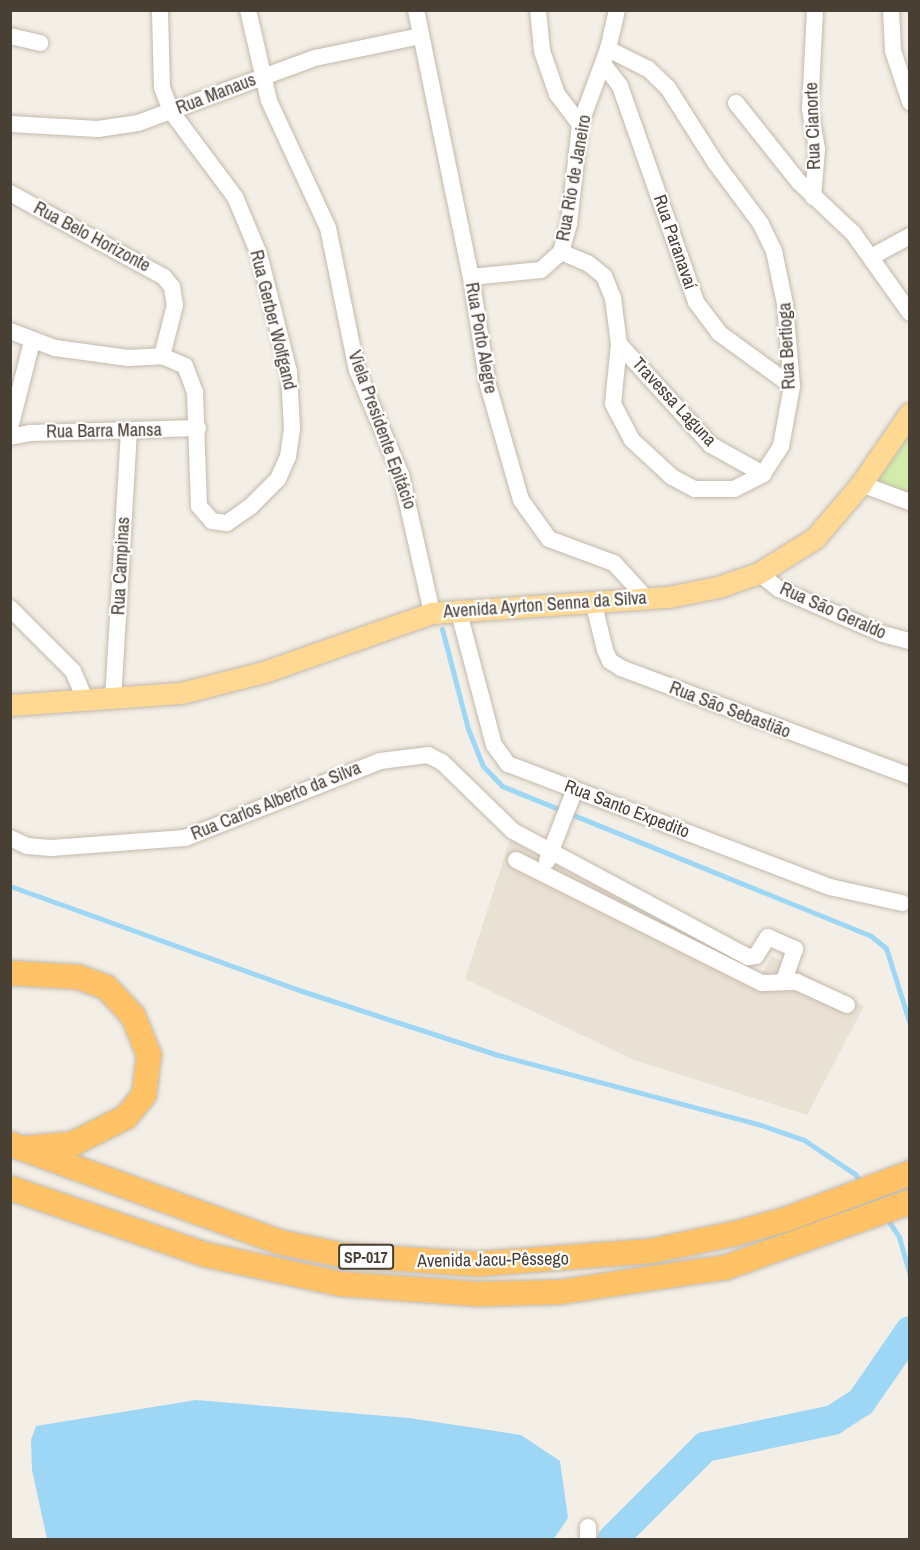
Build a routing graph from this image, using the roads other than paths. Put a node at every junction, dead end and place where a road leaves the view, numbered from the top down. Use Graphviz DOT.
graph roads {
  1 [pos="160,10"];
  2 [pos="248,10"];
  3 [pos="416,10"];
  4 [pos="538,10"];
  5 [pos="617,10"];
  6 [pos="815,10"];
  7 [pos="891,10"];
  8 [pos="10,36"];
  9 [pos="420,36"];
  10 [pos="40,43"];
  11 [pos="606,56"];
  12 [pos="261,77"];
  13 [pos="909,102"];
  14 [pos="736,103"];
  15 [pos="171,111"];
  16 [pos="10,124"];
  17 [pos="580,125"];
  18 [pos="10,193"];
  19 [pos="813,197"];
  20 [pos="909,236"];
  21 [pos="561,252"];
  22 [pos="871,257"];
  23 [pos="471,277"];
  24 [pos="909,313"];
  25 [pos="10,331"];
  26 [pos="32,342"];
  27 [pos="620,345"];
  28 [pos="162,356"];
  29 [pos="792,386"];
  30 [pos="909,413"];
  31 [pos="10,428"];
  32 [pos="198,429"];
  33 [pos="129,433"];
  34 [pos="10,437"];
  35 [pos="763,474"];
  36 [pos="861,484"];
  37 [pos="909,502"];
  38 [pos="759,573"];
  39 [pos="646,598"];
  40 [pos="593,601"];
  41 [pos="10,609"];
  42 [pos="458,609"];
  43 [pos="432,613"];
  44 [pos="909,642"];
  45 [pos="113,700"];
  46 [pos="86,701"];
  47 [pos="10,705"];
  48 [pos="909,776"];
  49 [pos="575,789"];
  50 [pos="10,838"];
  51 [pos="550,851"];
  52 [pos="516,860"];
  53 [pos="543,872"];
  54 [pos="902,903"];
  55 [pos="10,973"];
  56 [pos="784,981"];
  57 [pos="847,1005"];
  58 [pos="15,1146"];
  59 [pos="909,1173"];
  60 [pos="17,1193"];
  61 [pos="909,1202"];
  1 -- 15 [label="street, Rua Gerber Wolfgand"];
  2 -- 12 [label="street, Viela Presidente Epitácio"];
  3 -- 9 [label="street, Rua Porto Alegre"];
  4 -- 17 [label="street"];
  5 -- 11 [label="street, Rua Rio de Janeiro"];
  6 -- 19 [label="street, Rua Cianorte"];
  7 -- 13 [label="street"];
  8 -- 10 [label="street"];
  9 -- 12 [label="street, Rua Manaus"];
  9 -- 23 [label="street, Rua Porto Alegre"];
  11 -- 17 [label="street, Rua Rio de Janeiro"];
  11 -- 29 [label="street, Rua Paranavaí"];
  11 -- 29 [label="street, Rua Bertioga"];
  12 -- 15 [label="street, Rua Manaus"];
  12 -- 43 [label="street, Viela Presidente Epitácio"];
  14 -- 19 [label="street"];
  15 -- 16 [label="street, Rua Manaus"];
  15 -- 32 [label="street, Rua Gerber Wolfgand"];
  17 -- 21 [label="street, Rua Rio de Janeiro"];
  18 -- 28 [label="street, Rua Belo Horizonte"];
  19 -- 22 [label="street, Rua Cianorte"];
  20 -- 22 [label="street"];
  21 -- 23 [label="street, Rua Rio de Janeiro"];
  21 -- 27 [label="street, Rua Bertioga"];
  22 -- 24 [label="street, Rua Cianorte"];
  23 -- 39 [label="street, Rua Porto Alegre"];
  25 -- 26 [label="street"];
  26 -- 28 [label="street"];
  26 -- 31 [label="street"];
  27 -- 35 [label="street, Travessa Laguna"];
  27 -- 35 [label="street, Rua Bertioga"];
  28 -- 32 [label="street, Rua Gerber Wolfgand"];
  29 -- 35 [label="street, Rua Bertioga"];
  30 -- 36 [label="main road, Avenida Ayrton Senna da Silva"];
  32 -- 33 [label="street, Rua Barra Mansa"];
  33 -- 34 [label="street, Rua Barra Mansa"];
  33 -- 45 [label="street, Rua Campinas"];
  36 -- 37 [label="street"];
  36 -- 38 [label="main road, Avenida Ayrton Senna da Silva"];
  38 -- 39 [label="main road, Avenida Ayrton Senna da Silva"];
  38 -- 44 [label="street, Rua São Geraldo"];
  39 -- 40 [label="main road, Avenida Ayrton Senna da Silva"];
  40 -- 42 [label="main road, Avenida Ayrton Senna da Silva"];
  40 -- 48 [label="street, Rua São Sebastião"];
  41 -- 46 [label="street"];
  42 -- 43 [label="main road, Avenida Ayrton Senna da Silva"];
  42 -- 49 [label="street, Rua Santo Expedito"];
  43 -- 45 [label="main road, Avenida Ayrton Senna da Silva"];
  45 -- 46 [label="main road, Avenida Ayrton Senna da Silva"];
  46 -- 47 [label="main road, Avenida Ayrton Senna da Silva"];
  49 -- 51 [label="street"];
  49 -- 54 [label="street, Rua Santo Expedito"];
  50 -- 51 [label="street, Rua Carlos Alberto da Silva"];
  51 -- 53 [label="street"];
  51 -- 56 [label="street, Rua Carlos Alberto da Silva"];
  52 -- 53 [label="street"];
  53 -- 56 [label="street"];
  55 -- 58 [label="highway"];
  56 -- 57 [label="street"];
  58 -- 59 [label="highway, Avenida Jacu-Pêssego / SP-017"];
  60 -- 61 [label="highway, Avenida Jacu-Pêssego / SP-017"];
}
